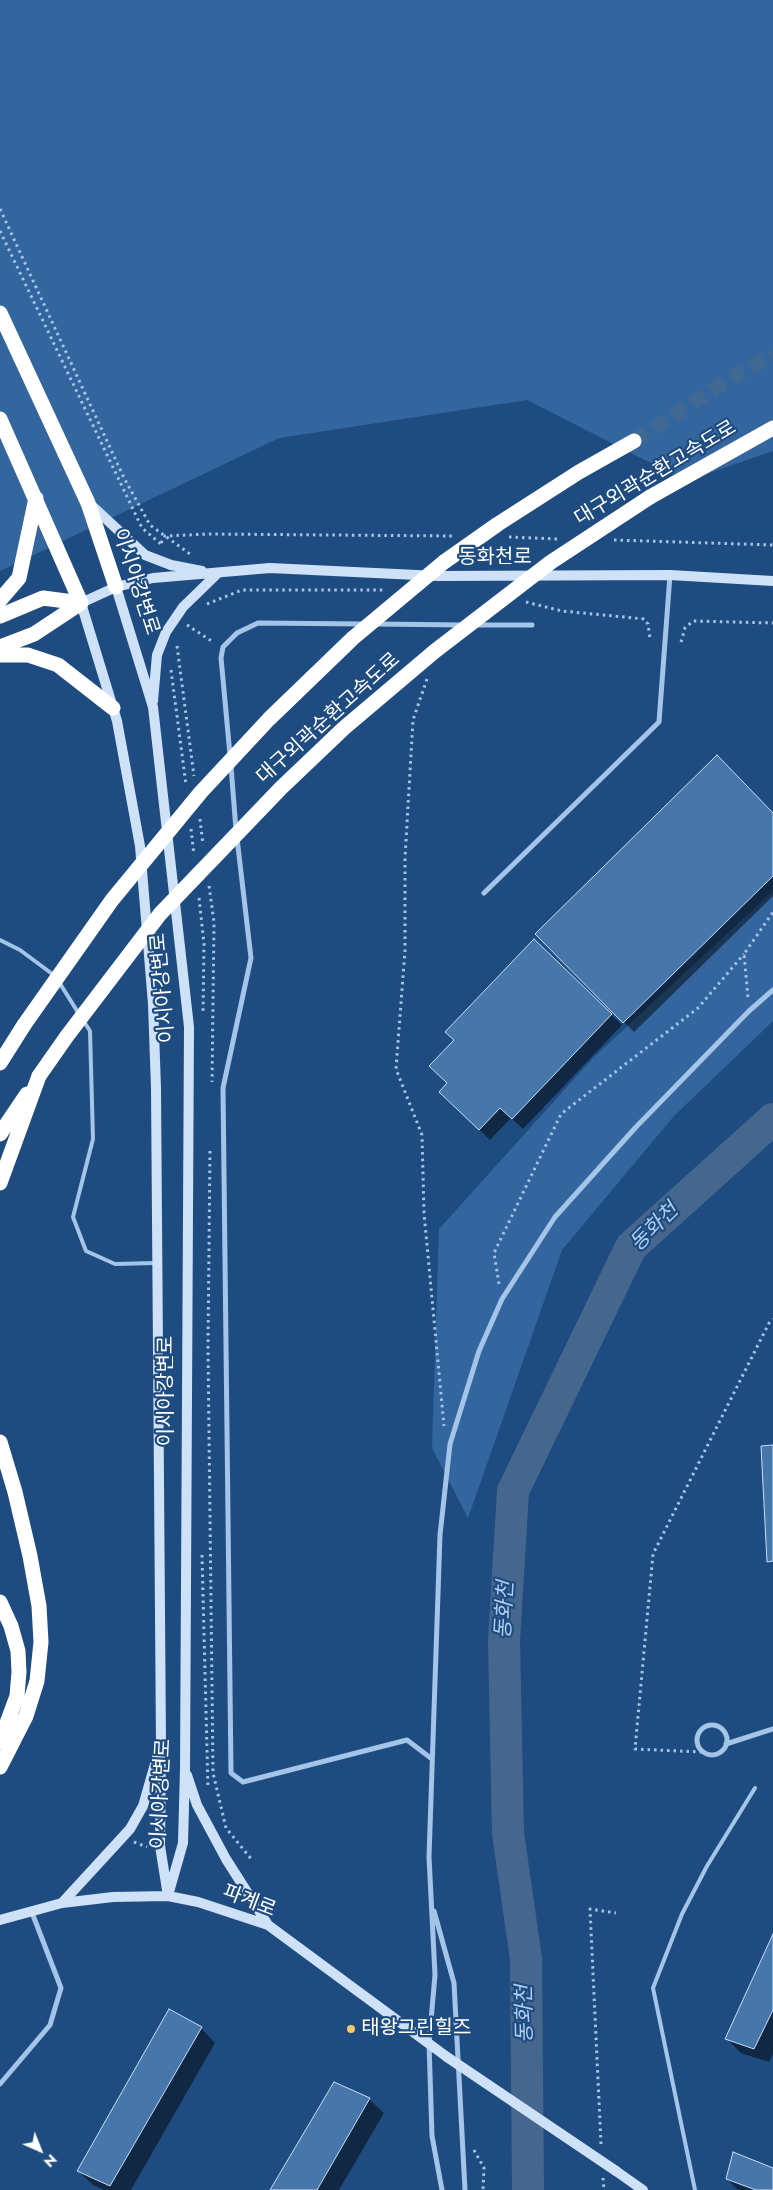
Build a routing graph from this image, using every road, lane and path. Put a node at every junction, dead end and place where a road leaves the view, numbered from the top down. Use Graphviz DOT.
graph roads {
  1 [pos="0,209"];
  2 [pos="0,231"];
  3 [pos="0,313"];
  4 [pos="0,419"];
  5 [pos="773,428"];
  6 [pos="634,441"];
  7 [pos="36,498"];
  8 [pos="88,503"];
  9 [pos="165,536"];
  10 [pos="161,543"];
  11 [pos="196,558"];
  12 [pos="171,566"];
  13 [pos="218,573"];
  14 [pos="670,574"];
  15 [pos="773,581"];
  16 [pos="116,587"];
  17 [pos="0,600"];
  18 [pos="81,603"];
  19 [pos="0,616"];
  20 [pos="173,621"];
  21 [pos="773,623"];
  22 [pos="532,625"];
  23 [pos="680,642"];
  24 [pos="0,647"];
  25 [pos="223,648"];
  26 [pos="0,655"];
  27 [pos="428,676"];
  28 [pos="152,707"];
  29 [pos="113,708"];
  30 [pos="194,777"];
  31 [pos="200,816"];
  32 [pos="205,855"];
  33 [pos="209,884"];
  34 [pos="484,893"];
  35 [pos="773,912"];
  36 [pos="0,940"];
  37 [pos="744,954"];
  38 [pos="773,990"];
  39 [pos="750,1011"];
  40 [pos="0,1062"];
  41 [pos="39,1076"];
  42 [pos="211,1090"];
  43 [pos="0,1134"];
  44 [pos="210,1150"];
  45 [pos="0,1183"];
  46 [pos="158,1263"];
  47 [pos="502,1299"];
  48 [pos="773,1319"];
  49 [pos="0,1444"];
  50 [pos="450,1444"];
  51 [pos="0,1602"];
  52 [pos="773,1729"];
  53 [pos="0,1742"];
  54 [pos="161,1744"];
  55 [pos="726,1744"];
  56 [pos="702,1752"];
  57 [pos="432,1759"];
  58 [pos="0,1767"];
  59 [pos="185,1769"];
  60 [pos="755,1788"];
  61 [pos="132,1842"];
  62 [pos="147,1847"];
  63 [pos="252,1860"];
  64 [pos="168,1896"];
  65 [pos="431,1900"];
  66 [pos="62,1903"];
  67 [pos="31,1910"];
  68 [pos="616,1913"];
  69 [pos="0,1920"];
  70 [pos="268,1925"];
  71 [pos="428,2043"];
  72 [pos="0,2084"];
  73 [pos="602,2151"];
  74 [pos="603,2171"];
  75 [pos="442,2190"];
  76 [pos="466,2190"];
  77 [pos="604,2190"];
  78 [pos="643,2190"];
  79 [pos="695,2190"];
  1 -- 9 [label="path"];
  2 -- 10 [label="path"];
  3 -- 8 [label="highway, 이시아강변로"];
  4 -- 7 [label="highway, 이시아강변로"];
  5 -- 41 [label="highway, 대구외곽순환고속도로, bridge"];
  6 -- 40 [label="highway, 대구외곽순환고속도로, bridge"];
  7 -- 17 [label="highway"];
  7 -- 18 [label="highway, 이시아강변로"];
  8 -- 12 [label="main road"];
  8 -- 16 [label="highway, 이시아강변로"];
  9 -- 10 [label="path"];
  9 -- 11 [label="path"];
  10 -- 12 [label="path"];
  12 -- 13 [label="main road"];
  13 -- 14 [label="main road, 동화천로"];
  13 -- 16 [label="main road"];
  13 -- 20 [label="main road"];
  14 -- 15 [label="main road, 동화천로"];
  14 -- 34 [label="street"];
  16 -- 18 [label="main road"];
  16 -- 28 [label="main road, 이시아강변로"];
  18 -- 19 [label="highway"];
  18 -- 24 [label="highway"];
  18 -- 29 [label="main road, 이시아강변로"];
  20 -- 25 [label="path"];
  20 -- 28 [label="main road"];
  20 -- 30 [label="path"];
  21 -- 23 [label="path"];
  22 -- 25 [label="street"];
  25 -- 57 [label="street"];
  26 -- 29 [label="highway"];
  27 -- 50 [label="path"];
  28 -- 59 [label="main road, 이시아강변로"];
  29 -- 46 [label="main road, 이시아강변로"];
  31 -- 32 [label="path"];
  33 -- 42 [label="path"];
  35 -- 37 [label="path"];
  36 -- 46 [label="lane"];
  37 -- 39 [label="path"];
  37 -- 47 [label="path"];
  38 -- 39 [label="street"];
  39 -- 47 [label="street"];
  41 -- 43 [label="highway, 대구외곽순환고속도로"];
  41 -- 45 [label="highway"];
  44 -- 63 [label="path"];
  46 -- 54 [label="main road, 이시아강변로"];
  47 -- 50 [label="street"];
  48 -- 56 [label="path"];
  49 -- 58 [label="highway"];
  50 -- 57 [label="street"];
  51 -- 53 [label="highway"];
  52 -- 55 [label="street"];
  54 -- 64 [label="main road, 이시아강변로"];
  54 -- 66 [label="main road"];
  55 -- 56 [label="street"];
  55 -- 56 [label="street"];
  57 -- 65 [label="street"];
  59 -- 64 [label="main road, 이시아강변로"];
  59 -- 70 [label="main road"];
  60 -- 79 [label="lane"];
  61 -- 62 [label="path"];
  64 -- 66 [label="main road, 파계로"];
  64 -- 70 [label="main road, 파계로"];
  65 -- 71 [label="street"];
  65 -- 76 [label="street"];
  66 -- 67 [label="main road, 파계로"];
  67 -- 69 [label="main road, 파계로"];
  67 -- 72 [label="street"];
  68 -- 73 [label="path"];
  70 -- 71 [label="main road, 파계로"];
  71 -- 75 [label="street"];
  71 -- 78 [label="main road, 파계로, bridge"];
  74 -- 77 [label="path"];
}
